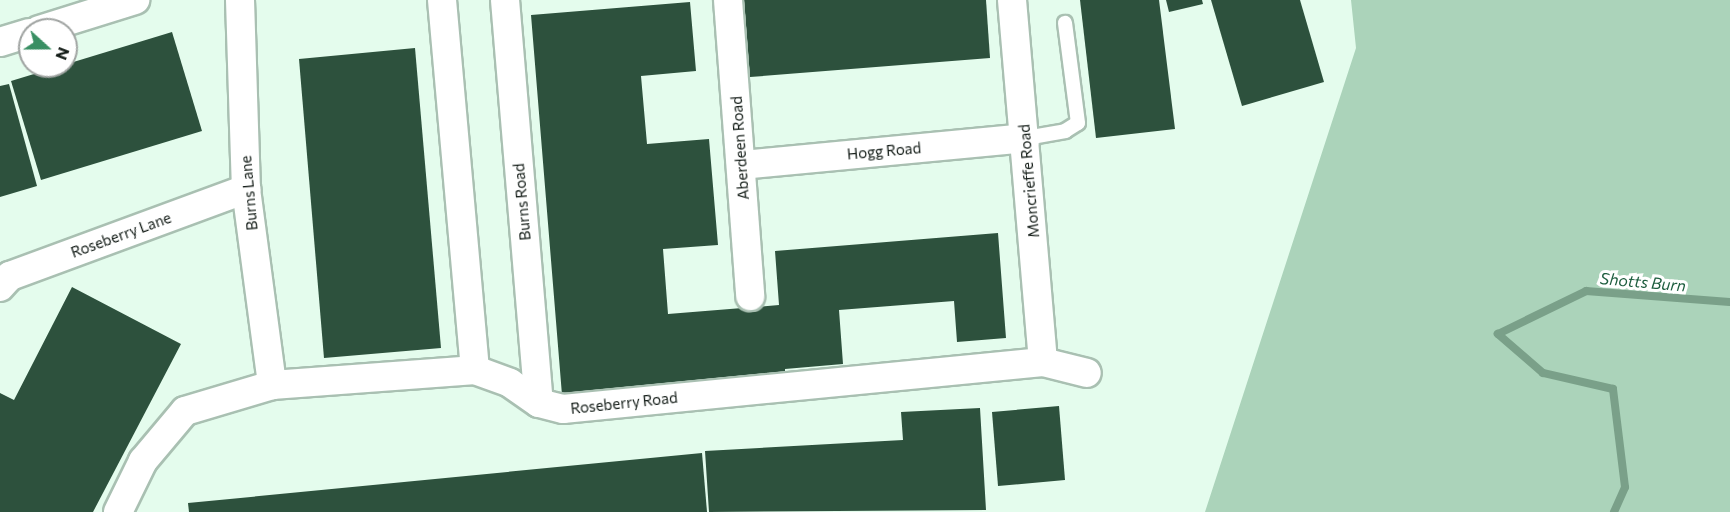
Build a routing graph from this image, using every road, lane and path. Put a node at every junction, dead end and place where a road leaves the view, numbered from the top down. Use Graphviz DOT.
graph roads {
  1 [pos="135,0"];
  2 [pos="240,0"];
  3 [pos="442,0"];
  4 [pos="505,0"];
  5 [pos="728,0"];
  6 [pos="1012,0"];
  7 [pos="77,18"];
  8 [pos="1065,23"];
  9 [pos="18,37"];
  10 [pos="0,42"];
  11 [pos="1026,138"];
  12 [pos="741,165"];
  13 [pos="246,189"];
  14 [pos="0,286"];
  15 [pos="750,296"];
  16 [pos="1043,362"];
  17 [pos="475,370"];
  18 [pos="1087,373"];
  19 [pos="273,385"];
  20 [pos="539,403"];
  21 [pos="118,512"];
  1 -- 7 [label="street"];
  2 -- 13 [label="street, Burns Lane"];
  3 -- 17 [label="street"];
  4 -- 20 [label="street, Burns Road"];
  5 -- 12 [label="street, Aberdeen Road"];
  6 -- 11 [label="street, Moncrieffe Road"];
  8 -- 11 [label="lane"];
  9 -- 10 [label="street"];
  11 -- 12 [label="street, Hogg Road"];
  11 -- 16 [label="street, Moncrieffe Road"];
  12 -- 15 [label="street, Aberdeen Road"];
  13 -- 14 [label="street, Roseberry Lane"];
  13 -- 19 [label="street, Burns Lane"];
  16 -- 18 [label="street, Roseberry Road"];
  16 -- 20 [label="street, Roseberry Road"];
  17 -- 19 [label="street, Roseberry Road"];
  17 -- 20 [label="street, Roseberry Road"];
  19 -- 21 [label="street, Roseberry Road"];
}
